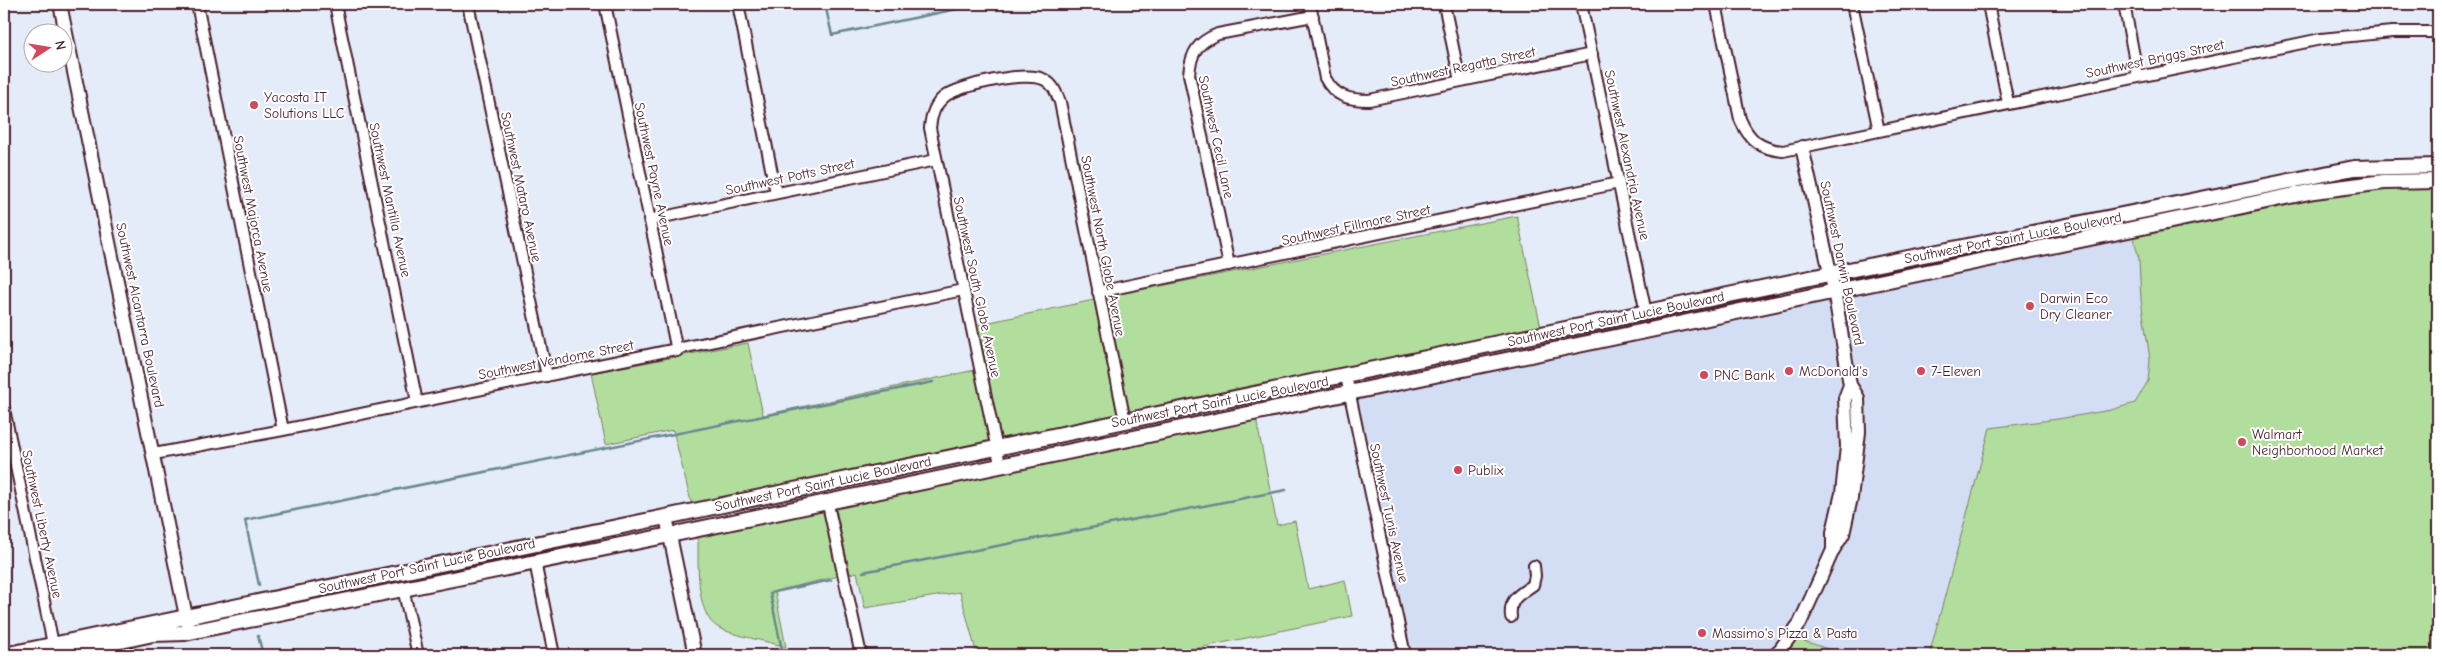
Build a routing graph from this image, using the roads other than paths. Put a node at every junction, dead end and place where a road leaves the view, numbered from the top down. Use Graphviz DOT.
graph roads {
  1 [pos="60,4"];
  2 [pos="197,4"];
  3 [pos="335,4"];
  4 [pos="468,4"];
  5 [pos="605,4"];
  6 [pos="738,4"];
  7 [pos="1310,4"];
  8 [pos="1444,4"];
  9 [pos="1581,4"];
  10 [pos="1716,4"];
  11 [pos="1852,4"];
  12 [pos="1988,4"];
  13 [pos="2124,4"];
  14 [pos="1313,16"];
  15 [pos="2438,32"];
  16 [pos="1592,54"];
  17 [pos="2138,77"];
  18 [pos="1460,81"];
  19 [pos="2008,103"];
  20 [pos="932,114"];
  21 [pos="1879,131"];
  22 [pos="1802,147"];
  23 [pos="936,160"];
  24 [pos="2438,166"];
  25 [pos="2438,181"];
  26 [pos="1619,183"];
  27 [pos="776,193"];
  28 [pos="2130,214"];
  29 [pos="649,220"];
  30 [pos="2101,237"];
  31 [pos="1229,265"];
  32 [pos="1829,274"];
  33 [pos="963,290"];
  34 [pos="1834,290"];
  35 [pos="1098,292"];
  36 [pos="1646,313"];
  37 [pos="1616,337"];
  38 [pos="677,350"];
  39 [pos="547,376"];
  40 [pos="1346,376"];
  41 [pos="1349,393"];
  42 [pos="417,402"];
  43 [pos="4,410"];
  44 [pos="1125,421"];
  45 [pos="283,430"];
  46 [pos="996,449"];
  47 [pos="154,454"];
  48 [pos="1000,464"];
  49 [pos="827,500"];
  50 [pos="666,517"];
  51 [pos="670,534"];
  52 [pos="535,562"];
  53 [pos="1534,566"];
  54 [pos="402,588"];
  55 [pos="186,616"];
  56 [pos="1512,617"];
  57 [pos="189,632"];
  58 [pos="55,650"];
  59 [pos="4,655"];
  60 [pos="418,655"];
  61 [pos="554,655"];
  62 [pos="695,655"];
  63 [pos="861,655"];
  64 [pos="1405,655"];
  65 [pos="1776,655"];
  1 -- 47 [label="street, Southwest Alcantarra Boulevard"];
  2 -- 45 [label="street, Southwest Majorca Avenue"];
  3 -- 42 [label="street, Southwest Mantilla Avenue"];
  4 -- 39 [label="street, Southwest Mataro Avenue"];
  5 -- 29 [label="street, Southwest Payne Avenue"];
  6 -- 27 [label="street"];
  7 -- 14 [label="street"];
  8 -- 18 [label="street"];
  9 -- 16 [label="street, Southwest Alexandria Avenue"];
  10 -- 22 [label="street, Southwest Briggs Street"];
  11 -- 21 [label="street"];
  12 -- 19 [label="street"];
  13 -- 17 [label="street"];
  14 -- 18 [label="street, Southwest Regatta Street"];
  14 -- 31 [label="street, Southwest Cecil Lane"];
  15 -- 17 [label="street, Southwest Briggs Street"];
  16 -- 18 [label="street, Southwest Regatta Street"];
  16 -- 26 [label="street, Southwest Alexandria Avenue"];
  17 -- 19 [label="street, Southwest Briggs Street"];
  19 -- 21 [label="street, Southwest Briggs Street"];
  20 -- 23 [label="street, Southwest South Globe Avenue"];
  20 -- 35 [label="street, Southwest North Globe Avenue"];
  21 -- 22 [label="street, Southwest Briggs Street"];
  22 -- 32 [label="street, Southwest Darwin Boulevard"];
  23 -- 27 [label="street, Southwest Potts Street"];
  23 -- 33 [label="street, Southwest South Globe Avenue"];
  24 -- 28 [label="main road, Southwest Port Saint Lucie Boulevard"];
  25 -- 30 [label="main road, Southwest Port Saint Lucie Boulevard"];
  26 -- 31 [label="street, Southwest Fillmore Street"];
  26 -- 36 [label="street, Southwest Alexandria Avenue"];
  27 -- 29 [label="street, Southwest Potts Street"];
  28 -- 30 [label="main road"];
  28 -- 32 [label="main road, Southwest Port Saint Lucie Boulevard"];
  29 -- 38 [label="street, Southwest Payne Avenue"];
  30 -- 34 [label="main road, Southwest Port Saint Lucie Boulevard"];
  31 -- 35 [label="street, Southwest Fillmore Street"];
  32 -- 34 [label="street, Southwest Darwin Boulevard"];
  32 -- 36 [label="main road, Southwest Port Saint Lucie Boulevard"];
  33 -- 38 [label="street, Southwest Vendome Street"];
  33 -- 46 [label="street, Southwest South Globe Avenue"];
  34 -- 37 [label="main road, Southwest Port Saint Lucie Boulevard"];
  34 -- 65 [label="street, Southwest Darwin Boulevard"];
  35 -- 44 [label="street, Southwest North Globe Avenue"];
  36 -- 37 [label="main road"];
  36 -- 40 [label="main road, Southwest Port Saint Lucie Boulevard"];
  37 -- 41 [label="main road, Southwest Port Saint Lucie Boulevard"];
  38 -- 39 [label="street, Southwest Vendome Street"];
  39 -- 42 [label="street, Southwest Vendome Street"];
  40 -- 41 [label="street, Southwest Tunis Avenue"];
  40 -- 44 [label="main road, Southwest Port Saint Lucie Boulevard"];
  41 -- 48 [label="main road, Southwest Port Saint Lucie Boulevard"];
  41 -- 64 [label="street, Southwest Tunis Avenue"];
  42 -- 45 [label="street, Southwest Vendome Street"];
  43 -- 58 [label="street, Southwest Liberty Avenue"];
  44 -- 46 [label="main road, Southwest Port Saint Lucie Boulevard"];
  45 -- 47 [label="street, Southwest Vendome Street"];
  46 -- 48 [label="street, Southwest South Globe Avenue"];
  46 -- 50 [label="main road, Southwest Port Saint Lucie Boulevard"];
  47 -- 55 [label="street, Southwest Alcantarra Boulevard"];
  48 -- 49 [label="main road, Southwest Port Saint Lucie Boulevard"];
  49 -- 51 [label="main road, Southwest Port Saint Lucie Boulevard"];
  49 -- 63 [label="street"];
  50 -- 51 [label="street"];
  50 -- 55 [label="main road, Southwest Port Saint Lucie Boulevard"];
  51 -- 52 [label="main road, Southwest Port Saint Lucie Boulevard"];
  51 -- 62 [label="street"];
  52 -- 54 [label="main road, Southwest Port Saint Lucie Boulevard"];
  52 -- 61 [label="street"];
  53 -- 56 [label="street"];
  54 -- 57 [label="main road, Southwest Port Saint Lucie Boulevard"];
  54 -- 60 [label="street"];
  55 -- 57 [label="street, Southwest Alcantarra Boulevard"];
  55 -- 58 [label="main road, Southwest Port Saint Lucie Boulevard"];
  57 -- 58 [label="main road, Southwest Port Saint Lucie Boulevard"];
  58 -- 59 [label="main road, Southwest Port Saint Lucie Boulevard"];
}
